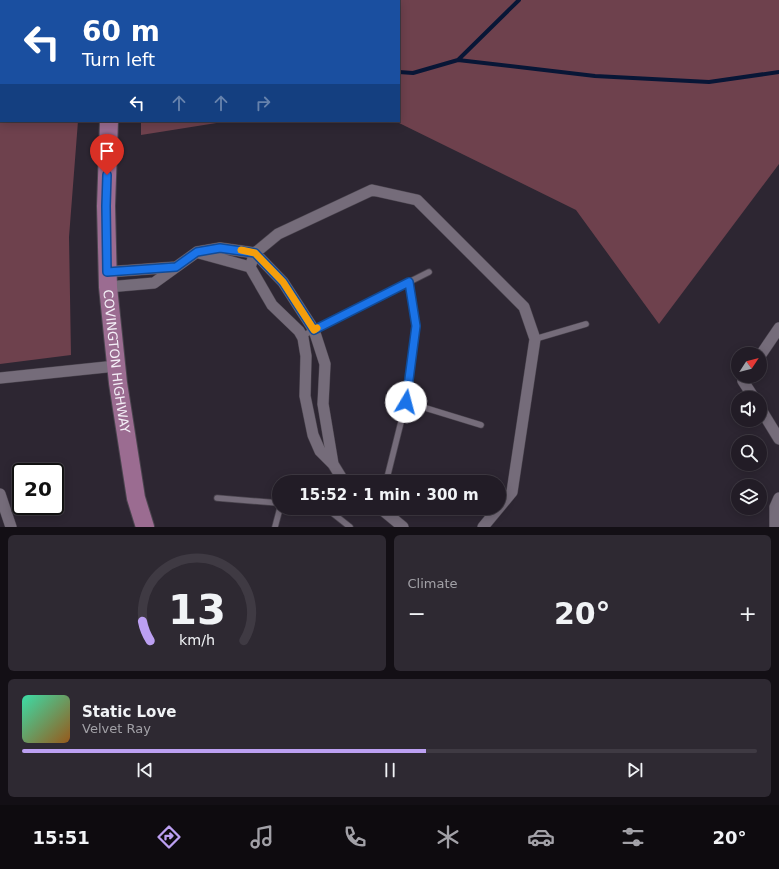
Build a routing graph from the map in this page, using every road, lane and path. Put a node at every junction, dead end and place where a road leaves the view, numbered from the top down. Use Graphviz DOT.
graph roads {
  1 [pos="109,122"];
  2 [pos="197,252"];
  3 [pos="255,253"];
  4 [pos="250,267"];
  5 [pos="429,272"];
  6 [pos="108,279"];
  7 [pos="409,282"];
  8 [pos="586,324"];
  9 [pos="779,328"];
  10 [pos="314,330"];
  11 [pos="302,336"];
  12 [pos="535,339"];
  13 [pos="766,347"];
  14 [pos="116,366"];
  15 [pos="0,378"];
  16 [pos="406,402"];
  17 [pos="767,419"];
  18 [pos="481,425"];
  19 [pos="779,439"];
  20 [pos="333,464"];
  21 [pos="340,475"];
  22 [pos="388,475"];
  23 [pos="0,494"];
  24 [pos="217,498"];
  25 [pos="779,498"];
  26 [pos="272,502"];
  27 [pos="278,515"];
  28 [pos="335,515"];
  29 [pos="388,515"];
  30 [pos="11,527"];
  31 [pos="145,527"];
  32 [pos="275,527"];
  33 [pos="350,527"];
  34 [pos="402,527"];
  35 [pos="483,527"];
  36 [pos="775,527"];
  1 -- 6 [label="main road, COVINGTON HIGHWAY"];
  2 -- 3 [label="street"];
  2 -- 4 [label="street"];
  2 -- 6 [label="street"];
  3 -- 4 [label="street"];
  3 -- 10 [label="street"];
  3 -- 12 [label="street"];
  4 -- 11 [label="street"];
  5 -- 7 [label="lane"];
  6 -- 14 [label="main road, COVINGTON HIGHWAY"];
  7 -- 10 [label="lane"];
  7 -- 16 [label="lane"];
  8 -- 12 [label="lane"];
  9 -- 13 [label="street"];
  10 -- 11 [label="lane"];
  10 -- 20 [label="street"];
  11 -- 20 [label="street"];
  12 -- 35 [label="street"];
  14 -- 15 [label="street"];
  14 -- 31 [label="main road, COVINGTON HIGHWAY"];
  16 -- 18 [label="lane"];
  16 -- 22 [label="lane"];
  17 -- 19 [label="street"];
  20 -- 21 [label="street"];
  23 -- 30 [label="street"];
  24 -- 26 [label="lane"];
  25 -- 36 [label="street"];
  27 -- 32 [label="lane"];
  28 -- 33 [label="lane"];
  29 -- 34 [label="street"];
}
